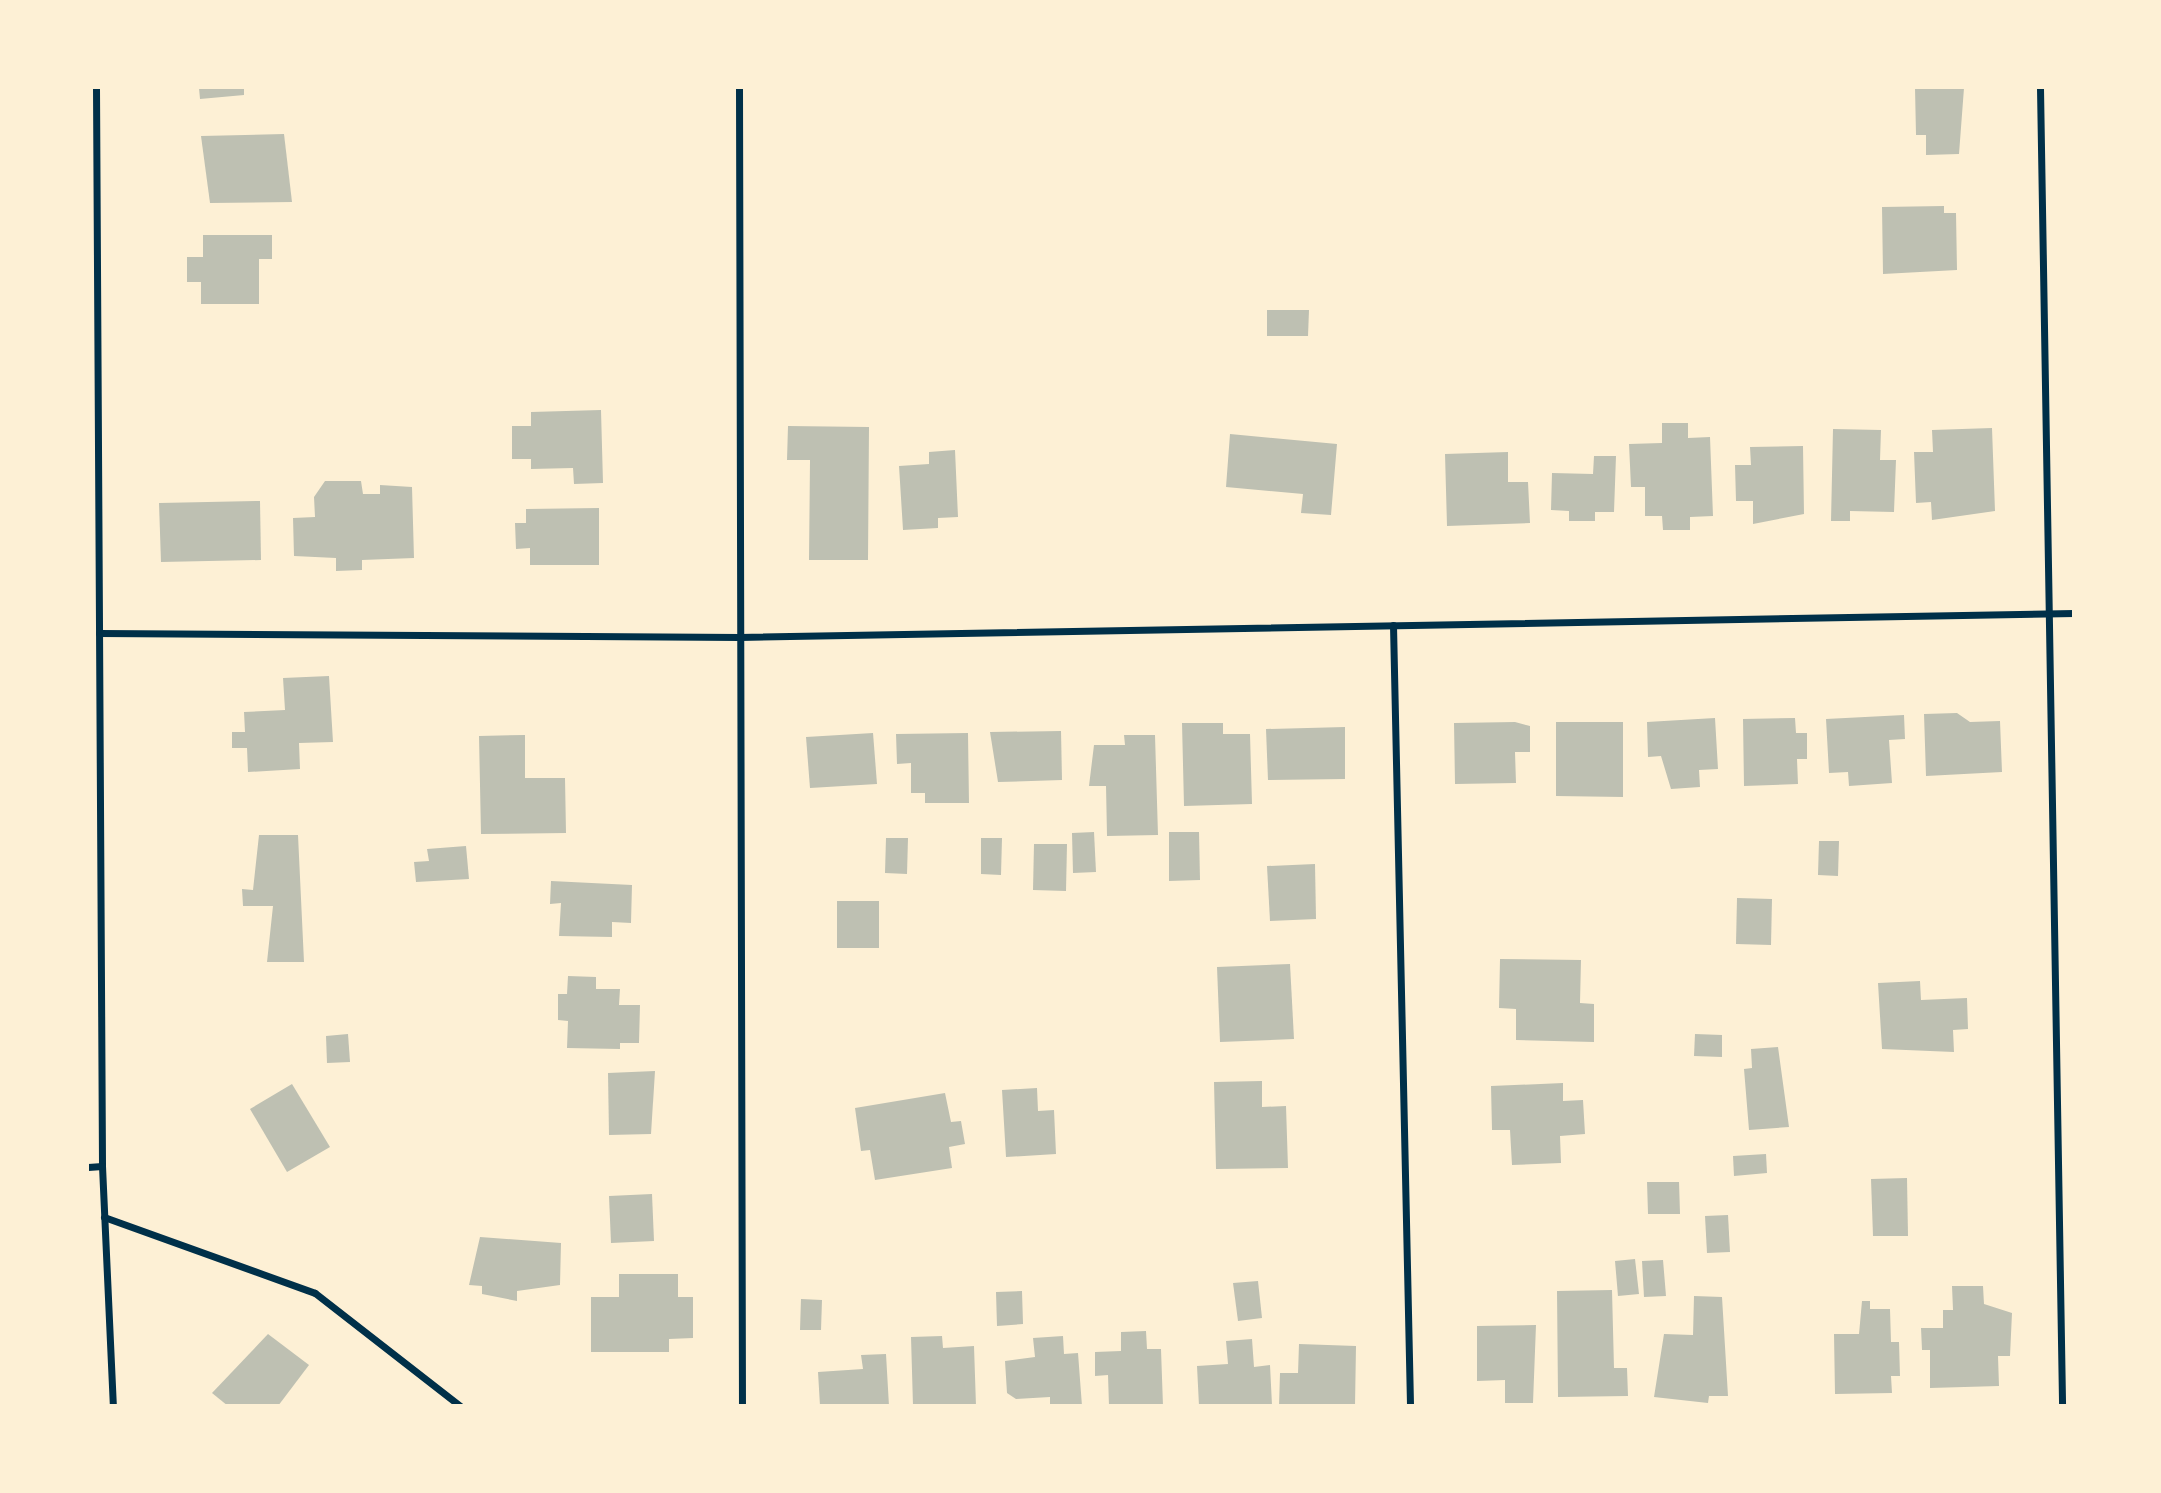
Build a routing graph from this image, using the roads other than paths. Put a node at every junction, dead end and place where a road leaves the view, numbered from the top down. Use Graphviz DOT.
graph roads {
  1 [pos="96,88"];
  2 [pos="739,88"];
  3 [pos="2040,88"];
  4 [pos="2074,613"];
  5 [pos="2049,614"];
  6 [pos="1393,625"];
  7 [pos="99,633"];
  8 [pos="740,636"];
  9 [pos="102,1166"];
  10 [pos="88,1167"];
  11 [pos="104,1217"];
  12 [pos="113,1405"];
  13 [pos="460,1405"];
  14 [pos="742,1405"];
  15 [pos="1410,1405"];
  16 [pos="2062,1405"];
  1 -- 7 [label="street"];
  2 -- 8 [label="street"];
  3 -- 5 [label="street"];
  4 -- 5 [label="street"];
  5 -- 6 [label="street"];
  5 -- 16 [label="street"];
  6 -- 8 [label="street"];
  6 -- 15 [label="street"];
  7 -- 8 [label="street"];
  7 -- 9 [label="street"];
  8 -- 14 [label="street"];
  9 -- 10 [label="street"];
  9 -- 11 [label="street"];
  11 -- 12 [label="street"];
  11 -- 13 [label="street"];
}
